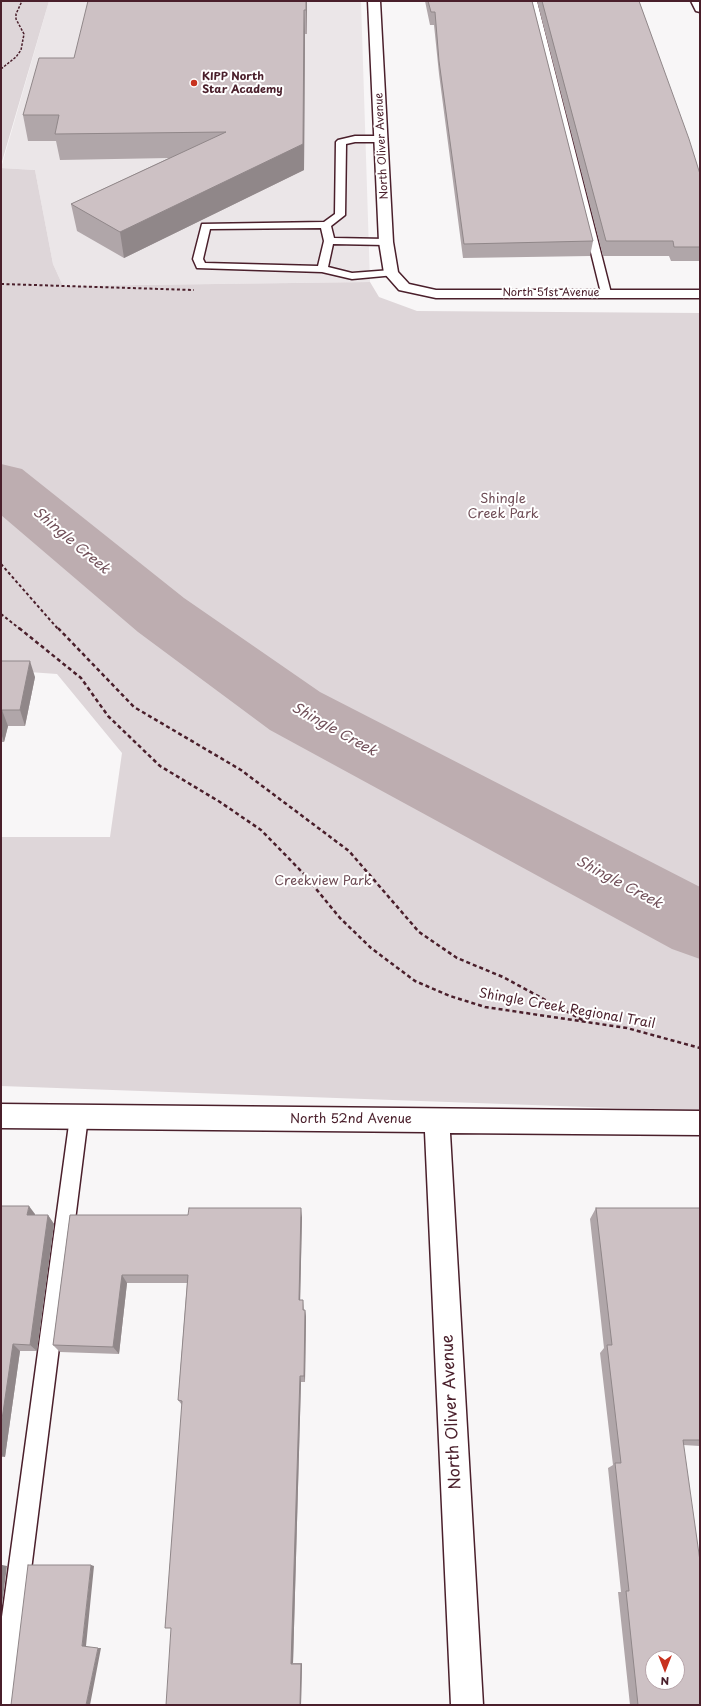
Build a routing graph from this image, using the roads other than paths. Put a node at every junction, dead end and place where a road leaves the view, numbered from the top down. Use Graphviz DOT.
graph roads {
  1 [pos="374,1"];
  2 [pos="533,1"];
  3 [pos="697,1"];
  4 [pos="700,9"];
  5 [pos="382,139"];
  6 [pos="326,225"];
  7 [pos="329,240"];
  8 [pos="386,242"];
  9 [pos="322,269"];
  10 [pos="391,274"];
  11 [pos="606,293"];
  12 [pos="700,294"];
  13 [pos="1,1116"];
  14 [pos="79,1117"];
  15 [pos="437,1120"];
  16 [pos="700,1123"];
  17 [pos="2,1705"];
  18 [pos="467,1705"];
  1 -- 5 [label="street, North Oliver Avenue"];
  2 -- 11 [label="lane"];
  3 -- 4 [label="street"];
  5 -- 6 [label="lane"];
  5 -- 8 [label="street, North Oliver Avenue"];
  6 -- 7 [label="lane"];
  6 -- 9 [label="lane"];
  7 -- 8 [label="lane"];
  7 -- 9 [label="lane"];
  8 -- 10 [label="street, North Oliver Avenue"];
  9 -- 10 [label="lane"];
  10 -- 11 [label="street, North 51st Avenue"];
  11 -- 12 [label="street, North 51st Avenue"];
  13 -- 14 [label="street, North 52nd Avenue"];
  14 -- 15 [label="street, North 52nd Avenue"];
  14 -- 17 [label="lane"];
  15 -- 16 [label="street, North 52nd Avenue"];
  15 -- 18 [label="street, North Oliver Avenue"];
}
